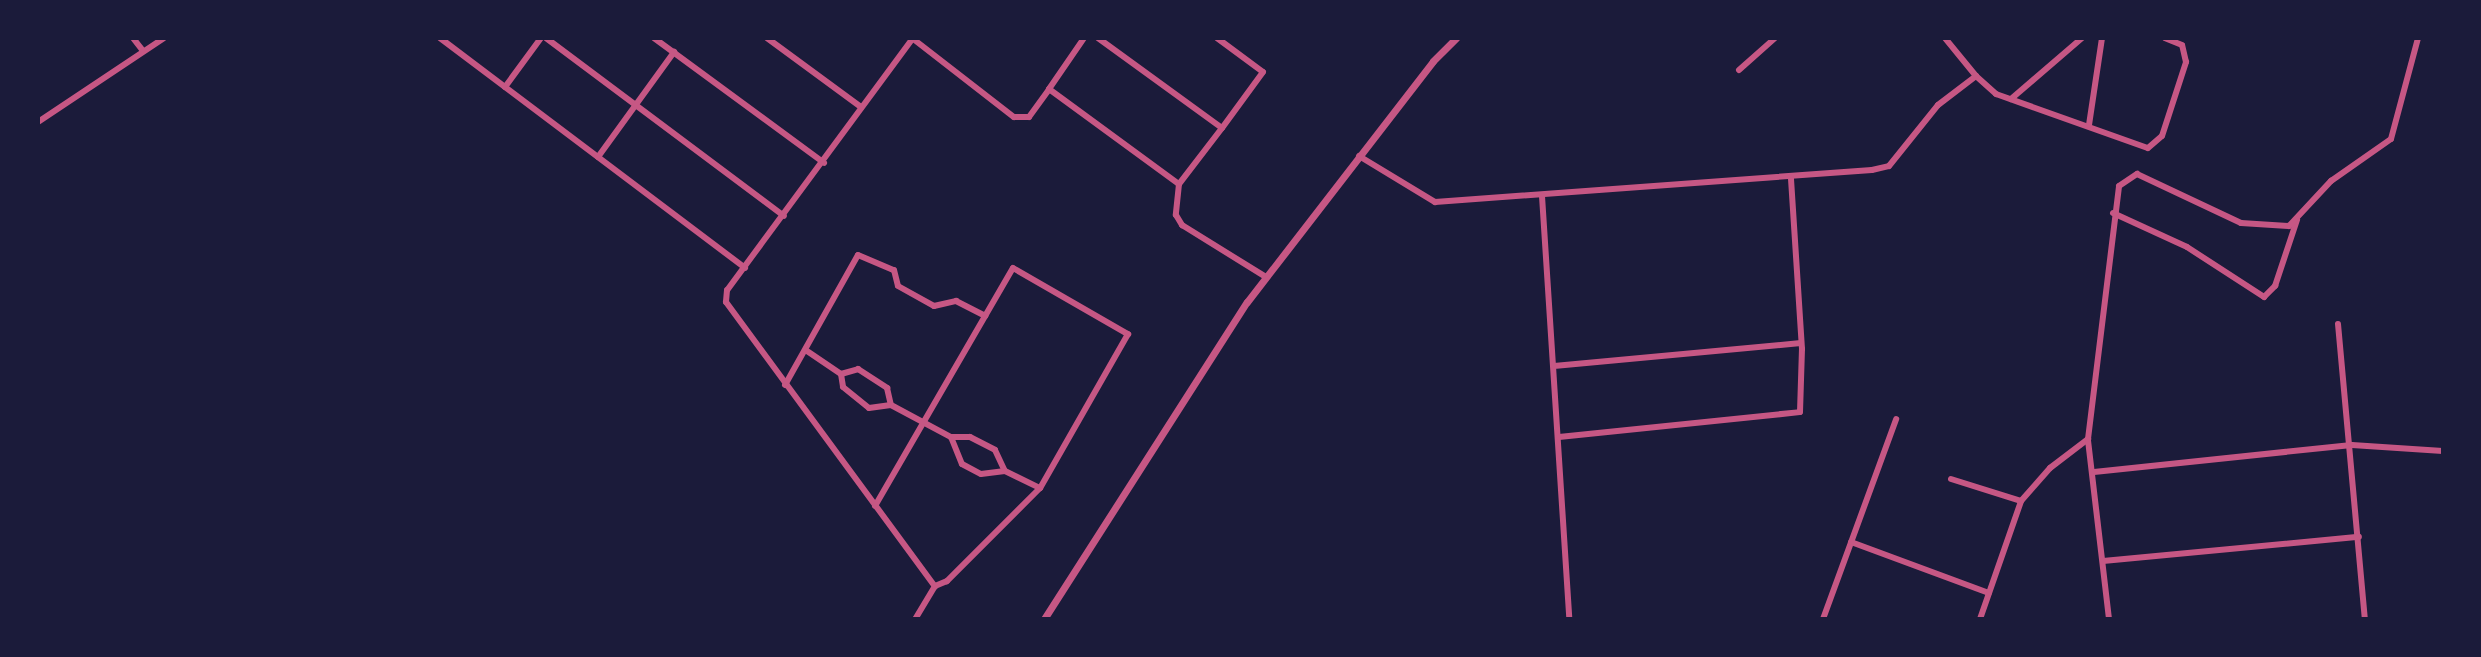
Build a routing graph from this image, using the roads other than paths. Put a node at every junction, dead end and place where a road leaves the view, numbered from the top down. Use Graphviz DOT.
graph roads {
  1 [pos="133,38"];
  2 [pos="164,38"];
  3 [pos="440,38"];
  4 [pos="543,38"];
  5 [pos="767,38"];
  6 [pos="912,38"];
  7 [pos="1084,38"];
  8 [pos="1098,38"];
  9 [pos="1217,38"];
  10 [pos="1456,38"];
  11 [pos="1775,38"];
  12 [pos="1945,38"];
  13 [pos="2082,38"];
  14 [pos="2102,38"];
  15 [pos="2165,38"];
  16 [pos="2418,38"];
  17 [pos="657,39"];
  18 [pos="143,51"];
  19 [pos="674,52"];
  20 [pos="1739,70"];
  21 [pos="1976,76"];
  22 [pos="505,87"];
  23 [pos="1049,89"];
  24 [pos="2011,99"];
  25 [pos="636,106"];
  26 [pos="861,107"];
  27 [pos="38,122"];
  28 [pos="2089,125"];
  29 [pos="1222,128"];
  30 [pos="1359,156"];
  31 [pos="598,157"];
  32 [pos="824,163"];
  33 [pos="1791,177"];
  34 [pos="1179,184"];
  35 [pos="1542,196"];
  36 [pos="2113,213"];
  37 [pos="784,216"];
  38 [pos="2297,220"];
  39 [pos="745,268"];
  40 [pos="1266,277"];
  41 [pos="985,316"];
  42 [pos="2338,324"];
  43 [pos="1801,343"];
  44 [pos="807,351"];
  45 [pos="1554,366"];
  46 [pos="841,374"];
  47 [pos="785,385"];
  48 [pos="891,405"];
  49 [pos="1896,419"];
  50 [pos="923,423"];
  51 [pos="951,437"];
  52 [pos="1559,437"];
  53 [pos="2088,439"];
  54 [pos="2352,445"];
  55 [pos="2443,451"];
  56 [pos="1005,471"];
  57 [pos="2094,472"];
  58 [pos="1951,479"];
  59 [pos="1040,488"];
  60 [pos="2021,501"];
  61 [pos="875,506"];
  62 [pos="2359,537"];
  63 [pos="1851,542"];
  64 [pos="2103,561"];
  65 [pos="935,586"];
  66 [pos="1989,593"];
  67 [pos="915,619"];
  68 [pos="1044,619"];
  69 [pos="1569,619"];
  70 [pos="1823,619"];
  71 [pos="1980,619"];
  72 [pos="2109,619"];
  73 [pos="2365,619"];
  1 -- 18 [label="street"];
  2 -- 18 [label="street"];
  3 -- 22 [label="street"];
  4 -- 22 [label="street"];
  4 -- 25 [label="street"];
  5 -- 26 [label="street"];
  6 -- 23 [label="street"];
  6 -- 26 [label="street"];
  7 -- 23 [label="street"];
  8 -- 29 [label="street"];
  9 -- 29 [label="street"];
  10 -- 30 [label="street"];
  11 -- 20 [label="street"];
  12 -- 21 [label="street"];
  13 -- 24 [label="street"];
  14 -- 28 [label="street"];
  15 -- 28 [label="street"];
  16 -- 38 [label="street"];
  17 -- 19 [label="street"];
  18 -- 27 [label="street"];
  19 -- 25 [label="street"];
  19 -- 32 [label="street"];
  21 -- 24 [label="street"];
  21 -- 33 [label="street"];
  22 -- 31 [label="street"];
  23 -- 34 [label="street"];
  24 -- 28 [label="street"];
  25 -- 31 [label="street"];
  25 -- 37 [label="street"];
  26 -- 32 [label="street"];
  29 -- 34 [label="street"];
  30 -- 35 [label="street"];
  30 -- 40 [label="street"];
  31 -- 39 [label="street"];
  32 -- 37 [label="street"];
  33 -- 35 [label="street"];
  33 -- 43 [label="street"];
  34 -- 40 [label="street"];
  35 -- 45 [label="street"];
  36 -- 38 [label="street"];
  36 -- 38 [label="street"];
  36 -- 53 [label="street"];
  37 -- 39 [label="street"];
  39 -- 47 [label="street"];
  40 -- 68 [label="street"];
  41 -- 44 [label="street"];
  41 -- 50 [label="street"];
  41 -- 59 [label="street"];
  42 -- 54 [label="street"];
  43 -- 45 [label="street"];
  43 -- 52 [label="street"];
  44 -- 46 [label="street"];
  44 -- 47 [label="street"];
  45 -- 52 [label="street"];
  46 -- 48 [label="street"];
  46 -- 48 [label="street"];
  47 -- 61 [label="street"];
  48 -- 50 [label="street"];
  49 -- 63 [label="street"];
  50 -- 51 [label="street"];
  50 -- 61 [label="street"];
  51 -- 56 [label="street"];
  51 -- 56 [label="street"];
  52 -- 69 [label="street"];
  53 -- 57 [label="street"];
  53 -- 60 [label="street"];
  54 -- 55 [label="street"];
  54 -- 57 [label="street"];
  54 -- 62 [label="street"];
  56 -- 59 [label="street"];
  57 -- 64 [label="street"];
  58 -- 60 [label="street"];
  59 -- 65 [label="street"];
  60 -- 66 [label="street"];
  61 -- 65 [label="street"];
  62 -- 64 [label="street"];
  62 -- 73 [label="street"];
  63 -- 66 [label="street"];
  63 -- 70 [label="street"];
  64 -- 72 [label="street"];
  65 -- 67 [label="street"];
  66 -- 71 [label="street"];
}
